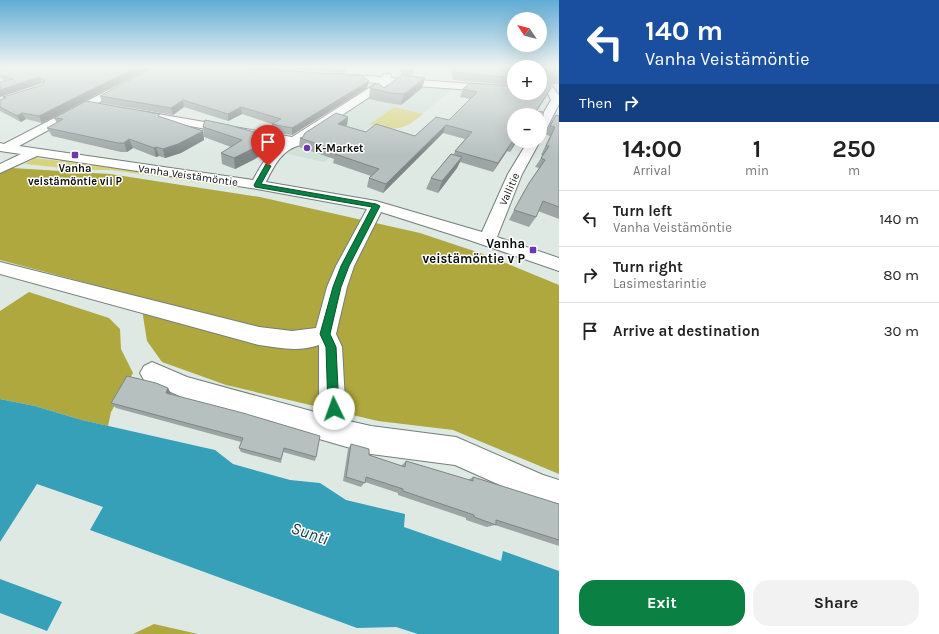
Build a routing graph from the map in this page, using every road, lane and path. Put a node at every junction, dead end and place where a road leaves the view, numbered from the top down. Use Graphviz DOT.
graph roads {
  1 [pos="104,97"];
  2 [pos="362,97"];
  3 [pos="556,97"];
  4 [pos="88,105"];
  5 [pos="107,108"];
  6 [pos="129,112"];
  7 [pos="547,117"];
  8 [pos="295,141"];
  9 [pos="3,148"];
  10 [pos="530,148"];
  11 [pos="33,153"];
  12 [pos="0,169"];
  13 [pos="257,185"];
  14 [pos="376,206"];
  15 [pos="487,240"];
  16 [pos="559,265"];
  17 [pos="0,268"];
  18 [pos="325,334"];
  19 [pos="152,373"];
  20 [pos="338,431"];
  21 [pos="559,494"];
  1 -- 4 [label="street"];
  2 -- 8 [label="street"];
  3 -- 7 [label="street"];
  4 -- 5 [label="street"];
  4 -- 9 [label="street"];
  6 -- 8 [label="street"];
  8 -- 13 [label="street"];
  9 -- 11 [label="street, Vanha Veistämöntie"];
  10 -- 15 [label="street, Vallitie"];
  11 -- 12 [label="street"];
  11 -- 13 [label="street, Vanha Veistämöntie"];
  13 -- 14 [label="street, Vanha Veistämöntie"];
  14 -- 15 [label="street, Vanha Veistämöntie"];
  14 -- 18 [label="street"];
  15 -- 16 [label="street, Vanha Veistämöntie"];
  17 -- 18 [label="street"];
  18 -- 20 [label="street"];
  19 -- 20 [label="street"];
  20 -- 21 [label="street"];
}
